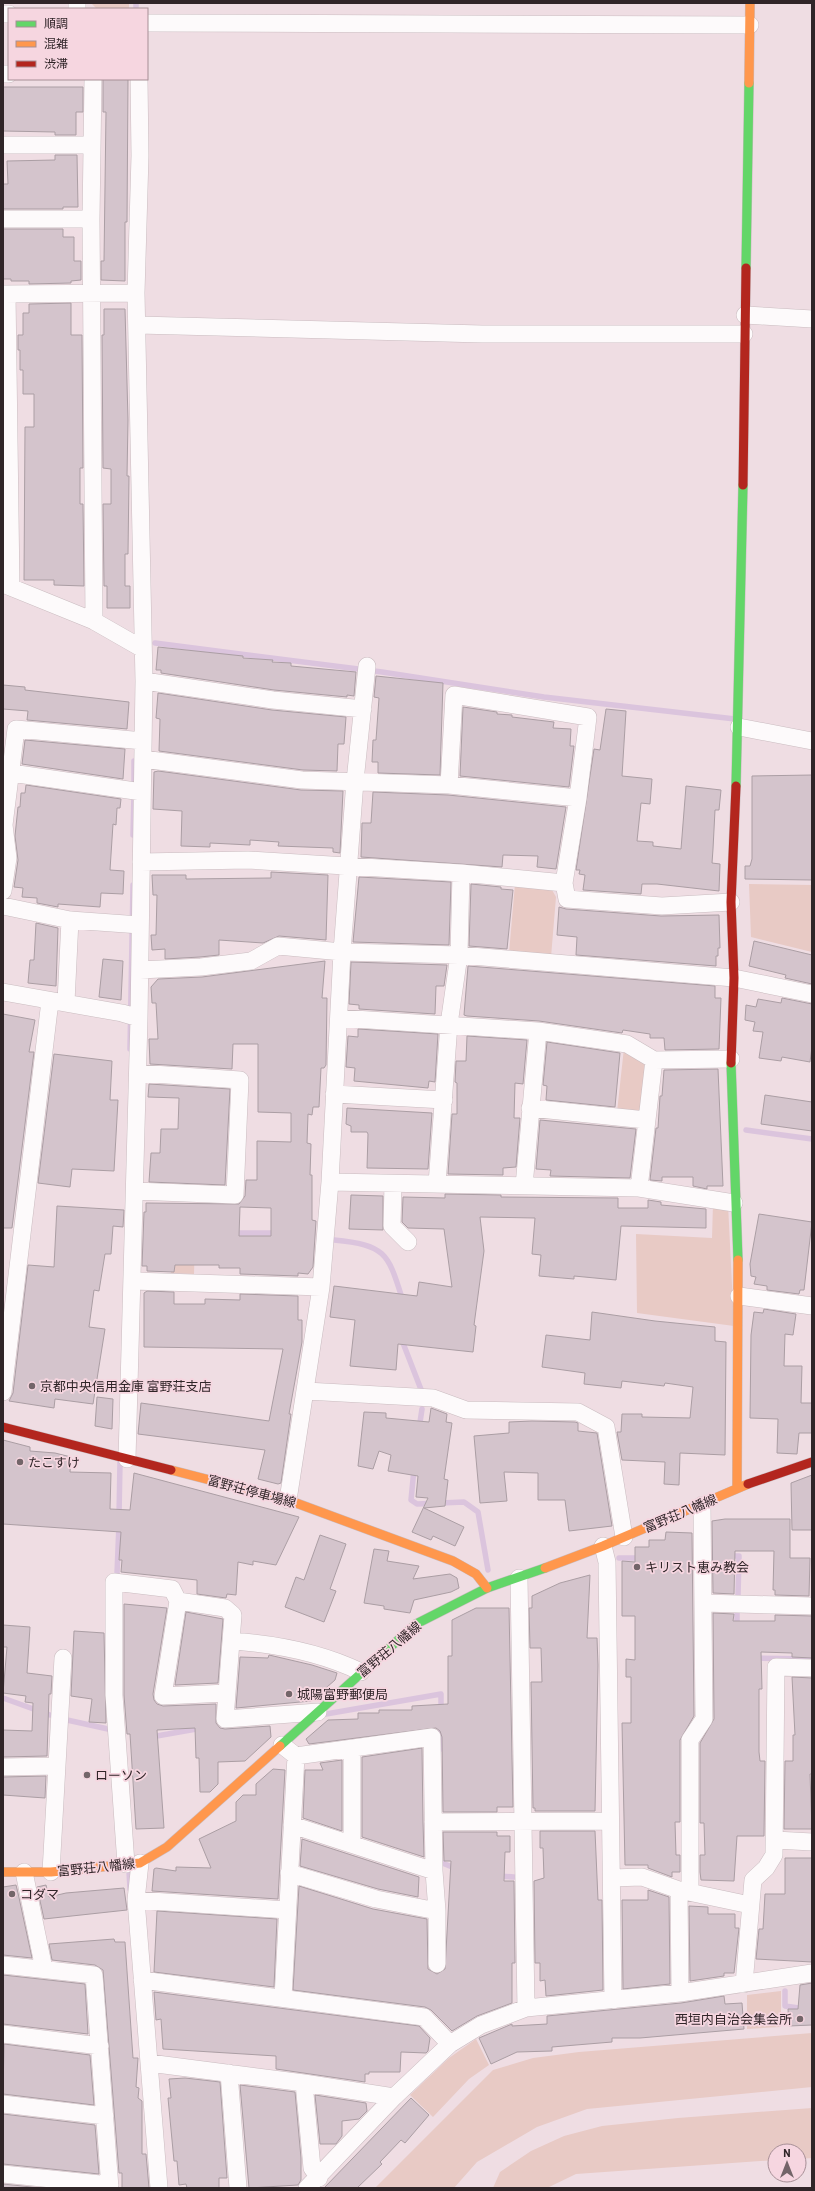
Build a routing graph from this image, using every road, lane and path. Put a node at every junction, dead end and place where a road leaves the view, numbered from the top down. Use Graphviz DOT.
graph roads {
  1 [pos="750,3"];
  2 [pos="148,23"];
  3 [pos="750,25"];
  4 [pos="93,80"];
  5 [pos="139,80"];
  6 [pos="3,145"];
  7 [pos="92,145"];
  8 [pos="3,219"];
  9 [pos="92,219"];
  10 [pos="92,292"];
  11 [pos="136,293"];
  12 [pos="5,294"];
  13 [pos="745,315"];
  14 [pos="812,319"];
  15 [pos="138,325"];
  16 [pos="744,334"];
  17 [pos="7,586"];
  18 [pos="94,621"];
  19 [pos="143,649"];
  20 [pos="367,669"];
  21 [pos="144,681"];
  22 [pos="363,709"];
  23 [pos="739,727"];
  24 [pos="143,741"];
  25 [pos="812,741"];
  26 [pos="143,759"];
  27 [pos="11,773"];
  28 [pos="356,781"];
  29 [pos="449,785"];
  30 [pos="142,792"];
  31 [pos="578,798"];
  32 [pos="141,862"];
  33 [pos="350,867"];
  34 [pos="461,873"];
  35 [pos="564,883"];
  36 [pos="3,891"];
  37 [pos="731,902"];
  38 [pos="3,906"];
  39 [pos="70,920"];
  40 [pos="140,925"];
  41 [pos="342,952"];
  42 [pos="459,955"];
  43 [pos="140,970"];
  44 [pos="734,978"];
  45 [pos="3,992"];
  46 [pos="812,994"];
  47 [pos="58,1002"];
  48 [pos="139,1018"];
  49 [pos="339,1018"];
  50 [pos="449,1024"];
  51 [pos="538,1031"];
  52 [pos="731,1059"];
  53 [pos="654,1060"];
  54 [pos="138,1073"];
  55 [pos="334,1094"];
  56 [pos="444,1100"];
  57 [pos="530,1108"];
  58 [pos="646,1120"];
  59 [pos="330,1182"];
  60 [pos="392,1184"];
  61 [pos="436,1184"];
  62 [pos="524,1186"];
  63 [pos="639,1188"];
  64 [pos="135,1191"];
  65 [pos="734,1203"];
  66 [pos="408,1242"];
  67 [pos="133,1281"];
  68 [pos="321,1287"];
  69 [pos="739,1296"];
  70 [pos="812,1306"];
  71 [pos="306,1391"];
  72 [pos="3,1392"];
  73 [pos="3,1427"];
  74 [pos="126,1459"];
  75 [pos="812,1462"];
  76 [pos="737,1488"];
  77 [pos="288,1500"];
  78 [pos="702,1505"];
  79 [pos="624,1537"];
  80 [pos="603,1546"];
  81 [pos="519,1578"];
  82 [pos="487,1588"];
  83 [pos="178,1600"];
  84 [pos="703,1603"];
  85 [pos="812,1606"];
  86 [pos="232,1641"];
  87 [pos="63,1658"];
  88 [pos="812,1668"];
  89 [pos="361,1672"];
  90 [pos="227,1693"];
  91 [pos="318,1712"];
  92 [pos="282,1745"];
  93 [pos="352,1749"];
  94 [pos="296,1756"];
  95 [pos="57,1766"];
  96 [pos="3,1767"];
  97 [pos="609,1821"];
  98 [pos="433,1822"];
  99 [pos="523,1822"];
  100 [pos="292,1824"];
  101 [pos="775,1840"];
  102 [pos="812,1842"];
  103 [pos="352,1843"];
  104 [pos="133,1864"];
  105 [pos="434,1871"];
  106 [pos="3,1872"];
  107 [pos="24,1872"];
  108 [pos="51,1872"];
  109 [pos="290,1873"];
  110 [pos="612,1878"];
  111 [pos="685,1891"];
  112 [pos="136,1900"];
  113 [pos="750,1905"];
  114 [pos="287,1910"];
  115 [pos="436,1911"];
  116 [pos="437,1964"];
  117 [pos="3,1965"];
  118 [pos="44,1969"];
  119 [pos="812,1973"];
  120 [pos="142,1980"];
  121 [pos="744,1984"];
  122 [pos="680,1993"];
  123 [pos="282,1998"];
  124 [pos="613,2000"];
  125 [pos="526,2008"];
  126 [pos="3,2034"];
  127 [pos="450,2044"];
  128 [pos="100,2046"];
  129 [pos="149,2063"];
  130 [pos="229,2073"];
  131 [pos="304,2083"];
  132 [pos="394,2097"];
  133 [pos="3,2104"];
  134 [pos="104,2116"];
  135 [pos="3,2174"];
  136 [pos="313,2183"];
  137 [pos="110,2186"];
  138 [pos="159,2188"];
  139 [pos="238,2188"];
  1 -- 3 [label="street"];
  2 -- 3 [label="street"];
  3 -- 13 [label="street"];
  4 -- 7 [label="street"];
  5 -- 11 [label="street"];
  6 -- 7 [label="street"];
  7 -- 9 [label="street"];
  8 -- 9 [label="street"];
  9 -- 10 [label="street"];
  10 -- 11 [label="street"];
  10 -- 12 [label="street"];
  10 -- 18 [label="street"];
  11 -- 15 [label="street"];
  12 -- 17 [label="street"];
  13 -- 14 [label="street"];
  13 -- 16 [label="street"];
  15 -- 16 [label="street"];
  15 -- 19 [label="street"];
  16 -- 23 [label="street"];
  17 -- 18 [label="street"];
  18 -- 19 [label="street"];
  19 -- 21 [label="street"];
  20 -- 22 [label="street"];
  21 -- 22 [label="street"];
  21 -- 24 [label="street"];
  22 -- 28 [label="street"];
  23 -- 25 [label="street"];
  23 -- 37 [label="street"];
  24 -- 26 [label="street"];
  24 -- 27 [label="street"];
  26 -- 28 [label="street"];
  26 -- 30 [label="street"];
  27 -- 30 [label="street"];
  27 -- 36 [label="street"];
  28 -- 29 [label="street"];
  28 -- 33 [label="street"];
  29 -- 31 [label="street"];
  29 -- 31 [label="street"];
  30 -- 32 [label="street"];
  31 -- 35 [label="street"];
  32 -- 33 [label="street"];
  32 -- 40 [label="street"];
  33 -- 34 [label="street"];
  33 -- 41 [label="street"];
  34 -- 35 [label="street"];
  34 -- 42 [label="street"];
  35 -- 37 [label="street"];
  37 -- 44 [label="street"];
  38 -- 39 [label="street"];
  39 -- 40 [label="street"];
  39 -- 47 [label="street"];
  40 -- 43 [label="street"];
  41 -- 42 [label="street"];
  41 -- 43 [label="street"];
  41 -- 49 [label="street"];
  42 -- 44 [label="street"];
  42 -- 50 [label="street"];
  43 -- 48 [label="street"];
  44 -- 46 [label="street"];
  44 -- 52 [label="street"];
  45 -- 47 [label="street"];
  47 -- 48 [label="street"];
  47 -- 72 [label="street"];
  48 -- 54 [label="street"];
  49 -- 50 [label="street"];
  49 -- 55 [label="street"];
  50 -- 51 [label="street"];
  50 -- 56 [label="street"];
  51 -- 53 [label="street"];
  51 -- 57 [label="street"];
  52 -- 53 [label="street"];
  52 -- 65 [label="street"];
  53 -- 58 [label="street"];
  54 -- 64 [label="street"];
  54 -- 64 [label="street"];
  55 -- 56 [label="street"];
  55 -- 59 [label="street"];
  56 -- 61 [label="street"];
  57 -- 58 [label="street"];
  57 -- 62 [label="street"];
  58 -- 63 [label="street"];
  59 -- 60 [label="street"];
  59 -- 68 [label="street"];
  60 -- 61 [label="street"];
  60 -- 66 [label="street"];
  61 -- 62 [label="street"];
  62 -- 63 [label="street"];
  63 -- 65 [label="street"];
  64 -- 67 [label="street"];
  65 -- 69 [label="street"];
  67 -- 68 [label="street"];
  67 -- 74 [label="street"];
  68 -- 71 [label="street"];
  69 -- 70 [label="street"];
  69 -- 76 [label="street"];
  71 -- 77 [label="street"];
  71 -- 79 [label="street"];
  73 -- 74 [label="street, 富野荘停車場線"];
  74 -- 77 [label="street, 富野荘停車場線"];
  75 -- 76 [label="street, 富野荘八幡線"];
  76 -- 78 [label="street, 富野荘八幡線"];
  77 -- 82 [label="street, 富野荘停車場線"];
  78 -- 79 [label="street, 富野荘八幡線"];
  78 -- 84 [label="street"];
  79 -- 80 [label="street, 富野荘八幡線"];
  80 -- 81 [label="street, 富野荘八幡線"];
  80 -- 97 [label="street"];
  81 -- 82 [label="street, 富野荘八幡線"];
  81 -- 99 [label="street"];
  82 -- 89 [label="street, 富野荘八幡線"];
  83 -- 86 [label="street"];
  83 -- 90 [label="street"];
  83 -- 104 [label="street"];
  84 -- 85 [label="street"];
  84 -- 111 [label="street"];
  86 -- 89 [label="street"];
  86 -- 90 [label="street"];
  87 -- 95 [label="street"];
  88 -- 101 [label="street"];
  89 -- 91 [label="street, 富野荘八幡線"];
  90 -- 91 [label="street"];
  91 -- 92 [label="street, 富野荘八幡線"];
  92 -- 94 [label="street"];
  92 -- 104 [label="street, 富野荘八幡線"];
  93 -- 94 [label="street"];
  93 -- 98 [label="street"];
  93 -- 103 [label="street"];
  94 -- 100 [label="street"];
  95 -- 96 [label="street"];
  95 -- 108 [label="street"];
  97 -- 99 [label="street"];
  97 -- 110 [label="street"];
  98 -- 99 [label="street"];
  98 -- 105 [label="street"];
  99 -- 125 [label="street"];
  100 -- 103 [label="street"];
  100 -- 109 [label="street"];
  101 -- 102 [label="street"];
  101 -- 113 [label="street"];
  103 -- 105 [label="street"];
  104 -- 108 [label="street, 富野荘八幡線"];
  104 -- 112 [label="street"];
  105 -- 115 [label="street"];
  106 -- 107 [label="street, 富野荘八幡線"];
  107 -- 108 [label="street, 富野荘八幡線"];
  107 -- 118 [label="street"];
  109 -- 114 [label="street"];
  109 -- 115 [label="street"];
  110 -- 111 [label="street"];
  110 -- 124 [label="street"];
  111 -- 113 [label="street"];
  111 -- 122 [label="street"];
  112 -- 114 [label="street"];
  112 -- 120 [label="street"];
  113 -- 121 [label="street"];
  114 -- 123 [label="street"];
  115 -- 116 [label="street"];
  117 -- 118 [label="street"];
  118 -- 128 [label="street"];
  119 -- 121 [label="street"];
  120 -- 123 [label="street"];
  120 -- 129 [label="street"];
  121 -- 122 [label="street"];
  122 -- 124 [label="street"];
  123 -- 127 [label="street"];
  124 -- 125 [label="street"];
  125 -- 127 [label="street"];
  126 -- 128 [label="street"];
  127 -- 132 [label="street"];
  128 -- 134 [label="street"];
  129 -- 130 [label="street"];
  129 -- 138 [label="street"];
  130 -- 131 [label="street"];
  130 -- 139 [label="street"];
  131 -- 132 [label="street"];
  131 -- 136 [label="street"];
  132 -- 136 [label="street"];
  133 -- 134 [label="street"];
  134 -- 137 [label="street"];
  135 -- 137 [label="street"];
}
